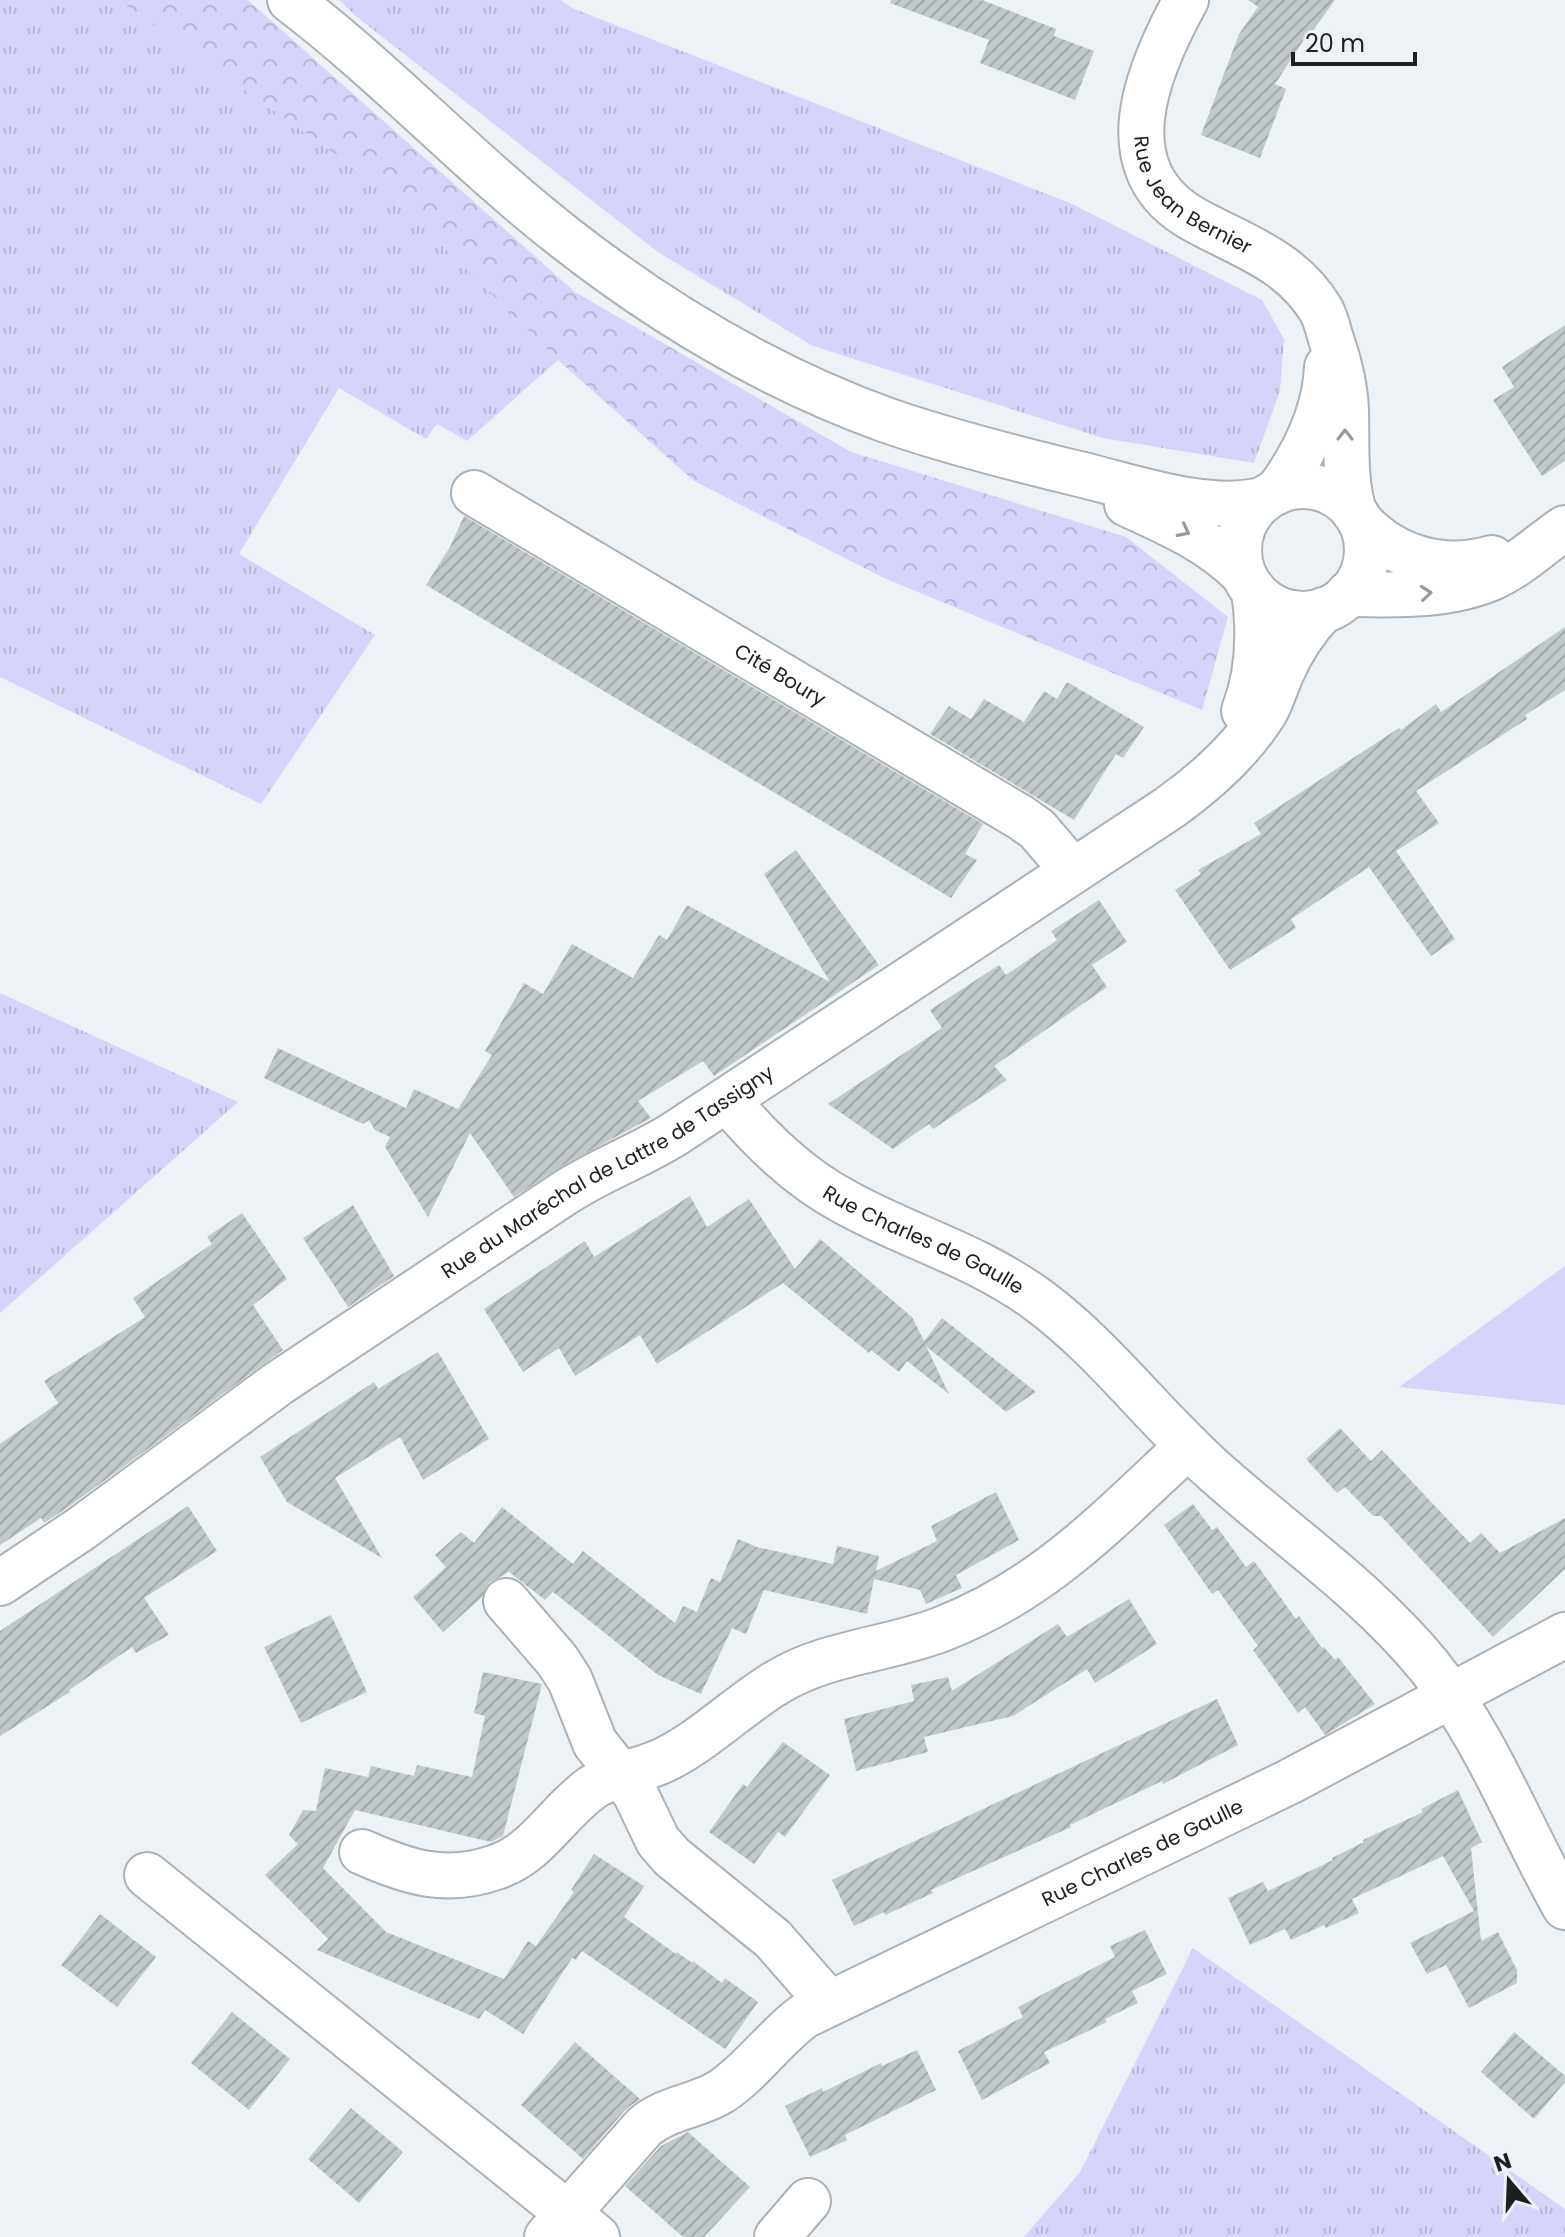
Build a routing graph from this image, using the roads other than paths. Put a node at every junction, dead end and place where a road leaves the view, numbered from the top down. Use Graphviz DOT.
graph roads {
  1 [pos="1186,0"];
  2 [pos="298,5"];
  3 [pos="1323,313"];
  4 [pos="1009,457"];
  5 [pos="474,493"];
  6 [pos="1271,495"];
  7 [pos="1357,516"];
  8 [pos="1563,529"];
  9 [pos="1248,582"];
  10 [pos="1336,602"];
  11 [pos="1217,767"];
  12 [pos="1073,871"];
  13 [pos="727,1100"];
  14 [pos="1188,1446"];
  15 [pos="0,1583"];
  16 [pos="506,1601"];
  17 [pos="1565,1635"];
  18 [pos="1451,1696"];
  19 [pos="622,1775"];
  20 [pos="362,1852"];
  21 [pos="147,1875"];
  22 [pos="1565,1907"];
  23 [pos="829,2003"];
  24 [pos="808,2201"];
  25 [pos="571,2229"];
  26 [pos="777,2237"];
  1 -- 3 [label="street, Rue Jean Bernier"];
  2 -- 4 [label="street"];
  3 -- 6 [label="street"];
  7 -- 3 [label="street, Rue Jean Bernier, one-way"];
  4 -- 6 [label="street"];
  4 -- 9 [label="street, one-way"];
  5 -- 12 [label="street, Cité Boury"];
  6 -- 7 [label="street"];
  6 -- 9 [label="street"];
  7 -- 8 [label="street"];
  7 -- 10 [label="street"];
  10 -- 8 [label="street, one-way"];
  9 -- 10 [label="street"];
  9 -- 11 [label="street, Rue du Maréchal de Lattre de Tassigny"];
  10 -- 11 [label="street, Rue du Maréchal de Lattre de Tassigny"];
  11 -- 12 [label="street, Rue du Maréchal de Lattre de Tassigny"];
  12 -- 13 [label="street, Rue du Maréchal de Lattre de Tassigny"];
  13 -- 14 [label="street, Rue Charles de Gaulle"];
  13 -- 15 [label="street, Rue du Maréchal de Lattre de Tassigny"];
  14 -- 18 [label="street, Rue Charles de Gaulle"];
  14 -- 19 [label="street"];
  16 -- 19 [label="street"];
  17 -- 18 [label="street, Rue Charles de Gaulle"];
  18 -- 22 [label="street, Rue Charles de Gaulle"];
  18 -- 23 [label="street, Rue Charles de Gaulle"];
  19 -- 20 [label="street"];
  19 -- 23 [label="street"];
  21 -- 25 [label="street"];
  23 -- 25 [label="street, Rue Charles de Gaulle"];
  24 -- 26 [label="street"];
}
